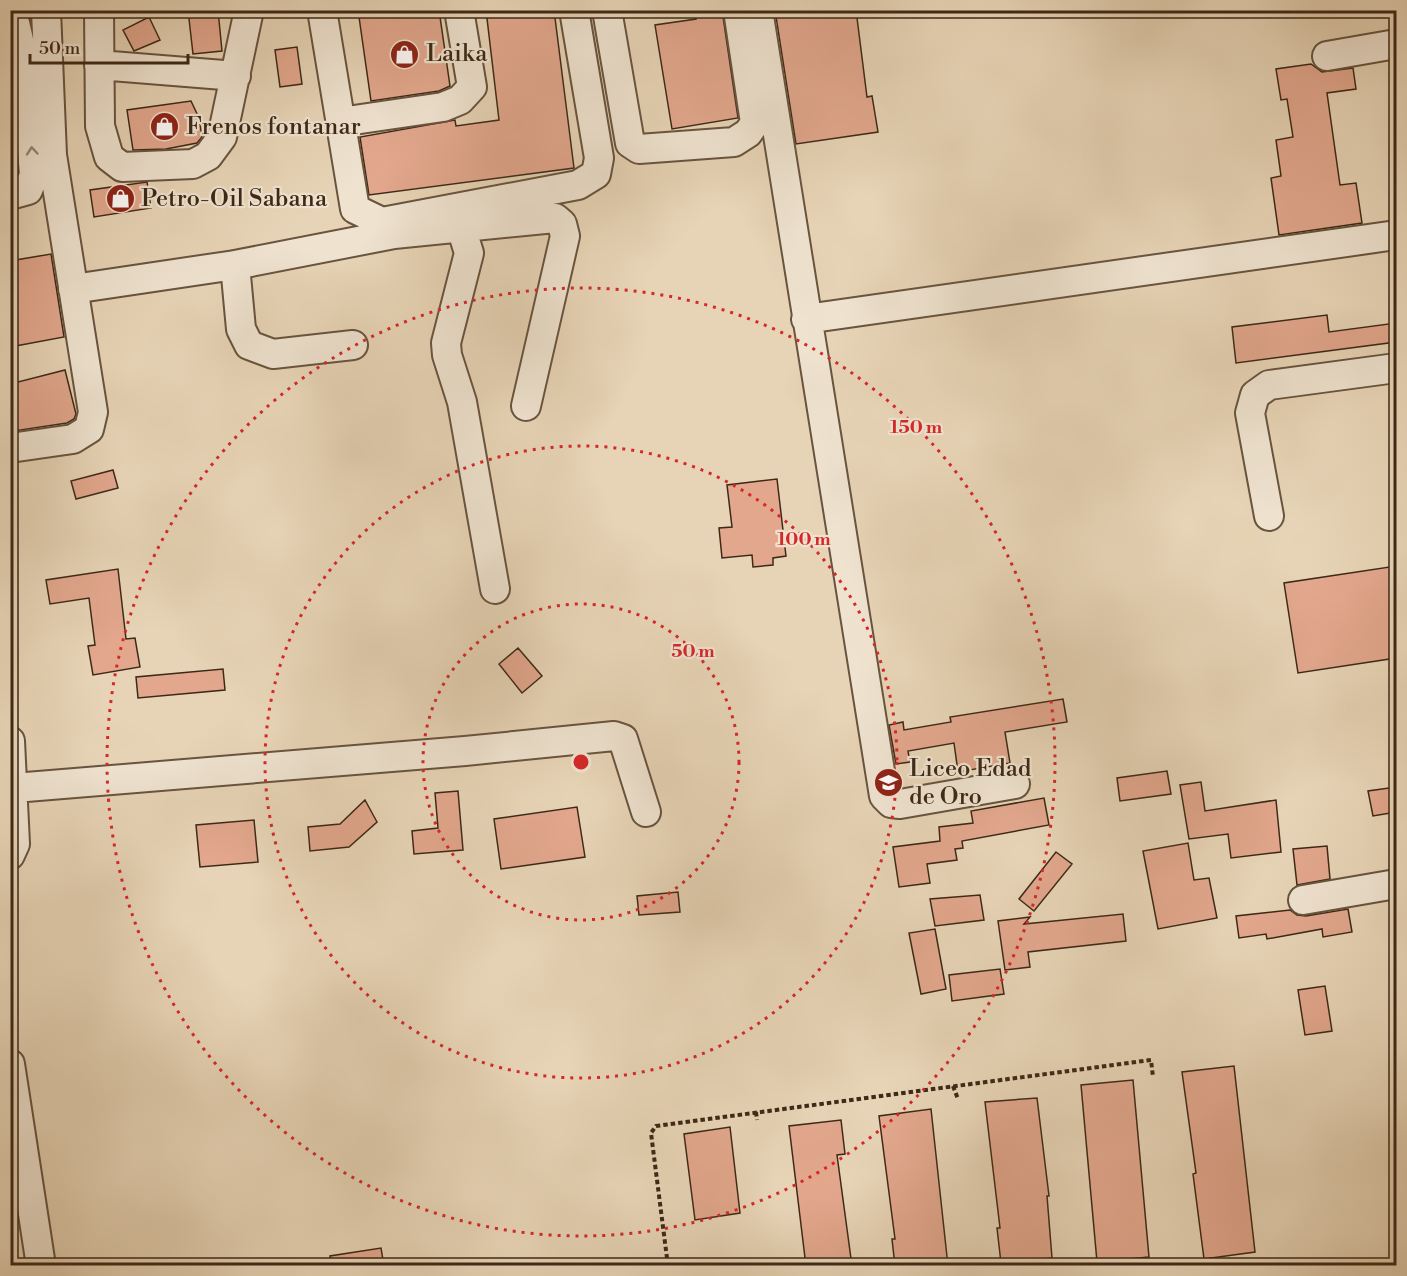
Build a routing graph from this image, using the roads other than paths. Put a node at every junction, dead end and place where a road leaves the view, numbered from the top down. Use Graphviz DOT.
graph roads {
  1 [pos="46,10"];
  2 [pos="99,10"];
  3 [pos="249,10"];
  4 [pos="322,10"];
  5 [pos="459,10"];
  6 [pos="574,10"];
  7 [pos="607,10"];
  8 [pos="738,10"];
  9 [pos="758,10"];
  10 [pos="10,23"];
  11 [pos="1396,44"];
  12 [pos="1327,56"];
  13 [pos="99,65"];
  14 [pos="37,73"];
  15 [pos="236,75"];
  16 [pos="340,122"];
  17 [pos="10,195"];
  18 [pos="461,227"];
  19 [pos="1396,234"];
  20 [pos="235,265"];
  21 [pos="73,290"];
  22 [pos="806,319"];
  23 [pos="353,345"];
  24 [pos="1396,368"];
  25 [pos="526,406"];
  26 [pos="10,448"];
  27 [pos="1269,516"];
  28 [pos="495,589"];
  29 [pos="10,741"];
  30 [pos="1015,784"];
  31 [pos="14,788"];
  32 [pos="646,812"];
  33 [pos="10,855"];
  34 [pos="1396,884"];
  35 [pos="1303,900"];
  36 [pos="10,1064"];
  37 [pos="41,1266"];
  1 -- 14 [label="street"];
  2 -- 13 [label="street"];
  3 -- 15 [label="street"];
  4 -- 16 [label="street"];
  5 -- 16 [label="street"];
  6 -- 16 [label="street"];
  7 -- 8 [label="street"];
  9 -- 22 [label="street"];
  10 -- 14 [label="street"];
  11 -- 12 [label="street"];
  13 -- 15 [label="street"];
  13 -- 15 [label="street"];
  17 -- 14 [label="street, one-way"];
  14 -- 21 [label="street"];
  18 -- 20 [label="street"];
  18 -- 25 [label="street"];
  18 -- 28 [label="street"];
  19 -- 22 [label="street"];
  20 -- 21 [label="street"];
  20 -- 23 [label="street"];
  21 -- 26 [label="street"];
  22 -- 30 [label="street"];
  24 -- 27 [label="street"];
  29 -- 31 [label="street"];
  31 -- 32 [label="street"];
  31 -- 33 [label="street"];
  34 -- 35 [label="street"];
  36 -- 37 [label="street"];
}
